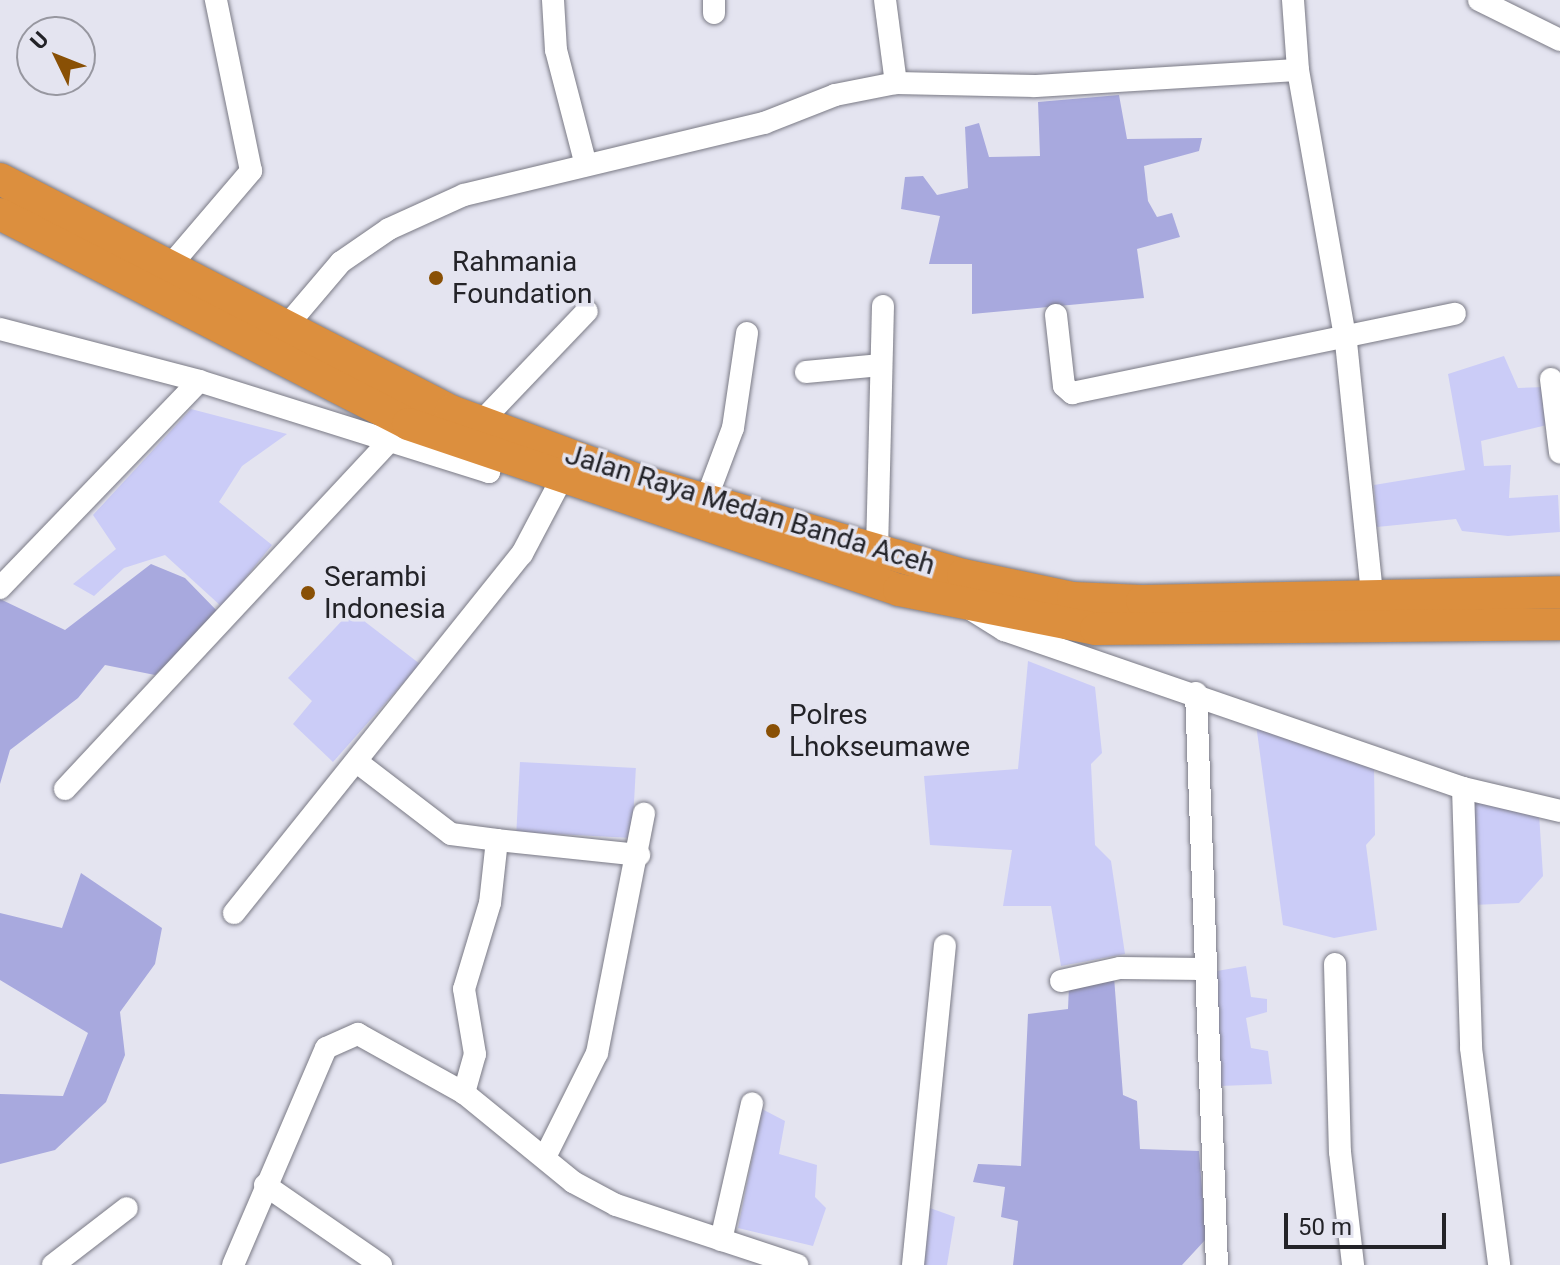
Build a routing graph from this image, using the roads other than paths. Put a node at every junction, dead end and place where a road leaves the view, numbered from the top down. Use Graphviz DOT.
graph roads {
  1 [pos="216,0"];
  2 [pos="553,0"];
  3 [pos="885,0"];
  4 [pos="1293,0"];
  5 [pos="1479,0"];
  6 [pos="1560,40"];
  7 [pos="1298,70"];
  8 [pos="896,83"];
  9 [pos="586,165"];
  10 [pos="0,179"];
  11 [pos="0,214"];
  12 [pos="170,266"];
  13 [pos="883,306"];
  14 [pos="587,311"];
  15 [pos="1455,314"];
  16 [pos="1056,315"];
  17 [pos="0,329"];
  18 [pos="284,329"];
  19 [pos="747,333"];
  20 [pos="1346,342"];
  21 [pos="881,365"];
  22 [pos="806,372"];
  23 [pos="1551,379"];
  24 [pos="199,381"];
  25 [pos="481,422"];
  26 [pos="445,423"];
  27 [pos="397,433"];
  28 [pos="1560,452"];
  29 [pos="493,456"];
  30 [pos="561,480"];
  31 [pos="701,512"];
  32 [pos="877,551"];
  33 [pos="0,588"];
  34 [pos="1560,592"];
  35 [pos="1372,595"];
  36 [pos="968,607"];
  37 [pos="1560,624"];
  38 [pos="1196,693"];
  39 [pos="357,762"];
  40 [pos="1463,788"];
  41 [pos="65,789"];
  42 [pos="1560,811"];
  43 [pos="644,814"];
  44 [pos="497,840"];
  45 [pos="639,855"];
  46 [pos="234,913"];
  47 [pos="945,946"];
  48 [pos="1335,964"];
  49 [pos="1203,969"];
  50 [pos="1061,981"];
  51 [pos="464,1093"];
  52 [pos="752,1103"];
  53 [pos="545,1157"];
  54 [pos="265,1185"];
  55 [pos="127,1208"];
  56 [pos="721,1240"];
  57 [pos="241,1262"];
  58 [pos="53,1265"];
  59 [pos="381,1265"];
  60 [pos="797,1265"];
  61 [pos="913,1265"];
  62 [pos="1217,1265"];
  63 [pos="1353,1265"];
  64 [pos="1499,1265"];
  1 -- 12 [label="street"];
  2 -- 9 [label="street"];
  3 -- 8 [label="street"];
  4 -- 7 [label="street"];
  5 -- 6 [label="street"];
  7 -- 8 [label="street"];
  7 -- 20 [label="street"];
  8 -- 9 [label="street"];
  9 -- 18 [label="street"];
  10 -- 12 [label="highway, Jalan Raya Medan Banda Aceh"];
  11 -- 27 [label="highway, Jalan Raya Medan Banda Aceh"];
  12 -- 18 [label="highway, Jalan Raya Medan Banda Aceh"];
  13 -- 21 [label="street"];
  14 -- 25 [label="street"];
  15 -- 20 [label="street"];
  16 -- 20 [label="street"];
  17 -- 24 [label="street"];
  18 -- 26 [label="highway, Jalan Raya Medan Banda Aceh"];
  19 -- 31 [label="street"];
  20 -- 35 [label="street"];
  21 -- 22 [label="street"];
  21 -- 32 [label="street"];
  23 -- 28 [label="street"];
  24 -- 27 [label="street"];
  24 -- 33 [label="street"];
  25 -- 26 [label="highway, Jalan Raya Medan Banda Aceh"];
  25 -- 31 [label="highway, Jalan Raya Medan Banda Aceh"];
  26 -- 27 [label="highway, Jalan Raya Medan Banda Aceh"];
  26 -- 29 [label="highway, Jalan Raya Medan Banda Aceh"];
  27 -- 29 [label="street"];
  27 -- 41 [label="street"];
  29 -- 30 [label="highway, Jalan Raya Medan Banda Aceh"];
  30 -- 31 [label="highway, Jalan Raya Medan Banda Aceh"];
  30 -- 39 [label="street"];
  31 -- 32 [label="highway, Jalan Raya Medan Banda Aceh"];
  31 -- 36 [label="highway, Jalan Raya Medan Banda Aceh"];
  32 -- 35 [label="highway, Jalan Raya Medan Banda Aceh"];
  34 -- 35 [label="highway, Jalan Raya Medan Banda Aceh"];
  36 -- 37 [label="highway, Jalan Raya Medan Banda Aceh"];
  36 -- 38 [label="street"];
  38 -- 40 [label="street"];
  38 -- 49 [label="street"];
  39 -- 44 [label="street"];
  39 -- 46 [label="street"];
  40 -- 42 [label="street"];
  40 -- 64 [label="street"];
  43 -- 45 [label="street"];
  44 -- 45 [label="street"];
  44 -- 51 [label="street"];
  45 -- 53 [label="street"];
  47 -- 61 [label="street"];
  48 -- 63 [label="street"];
  49 -- 50 [label="street"];
  49 -- 62 [label="street"];
  51 -- 53 [label="street"];
  51 -- 54 [label="street"];
  52 -- 56 [label="street"];
  53 -- 56 [label="street"];
  54 -- 57 [label="street"];
  54 -- 59 [label="street"];
  55 -- 58 [label="street"];
  56 -- 60 [label="street"];
}
